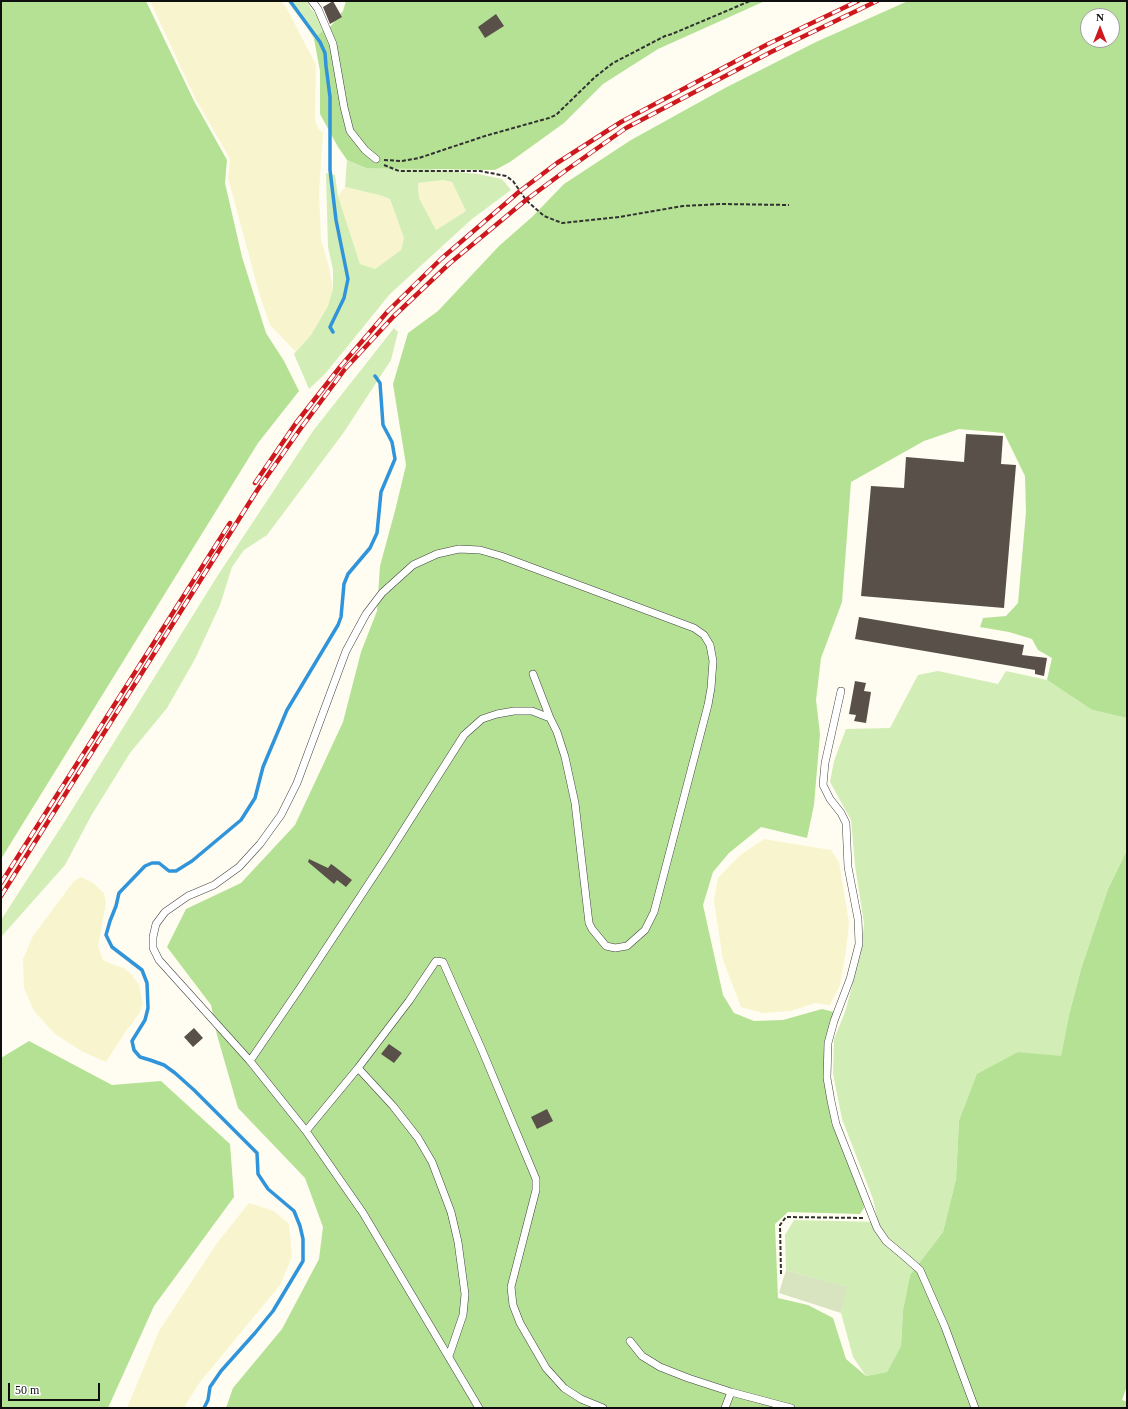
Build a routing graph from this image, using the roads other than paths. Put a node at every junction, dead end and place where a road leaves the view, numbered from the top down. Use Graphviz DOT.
graph roads {
  1 [pos="312,1"];
  2 [pos="376,159"];
  3 [pos="533,674"];
  4 [pos="841,691"];
  5 [pos="550,718"];
  6 [pos="250,1061"];
  7 [pos="358,1068"];
  8 [pos="306,1131"];
  9 [pos="630,1341"];
  10 [pos="449,1356"];
  11 [pos="731,1392"];
  12 [pos="479,1408"];
  13 [pos="603,1408"];
  14 [pos="726,1408"];
  15 [pos="791,1408"];
  16 [pos="975,1408"];
  1 -- 2 [label="lane"];
  3 -- 5 [label="lane"];
  4 -- 16 [label="lane"];
  5 -- 6 [label="lane"];
  5 -- 6 [label="lane"];
  6 -- 8 [label="lane"];
  7 -- 8 [label="lane"];
  7 -- 10 [label="lane"];
  7 -- 13 [label="lane"];
  8 -- 10 [label="lane"];
  9 -- 11 [label="lane"];
  10 -- 12 [label="lane"];
  11 -- 14 [label="lane"];
  11 -- 15 [label="lane"];
}
